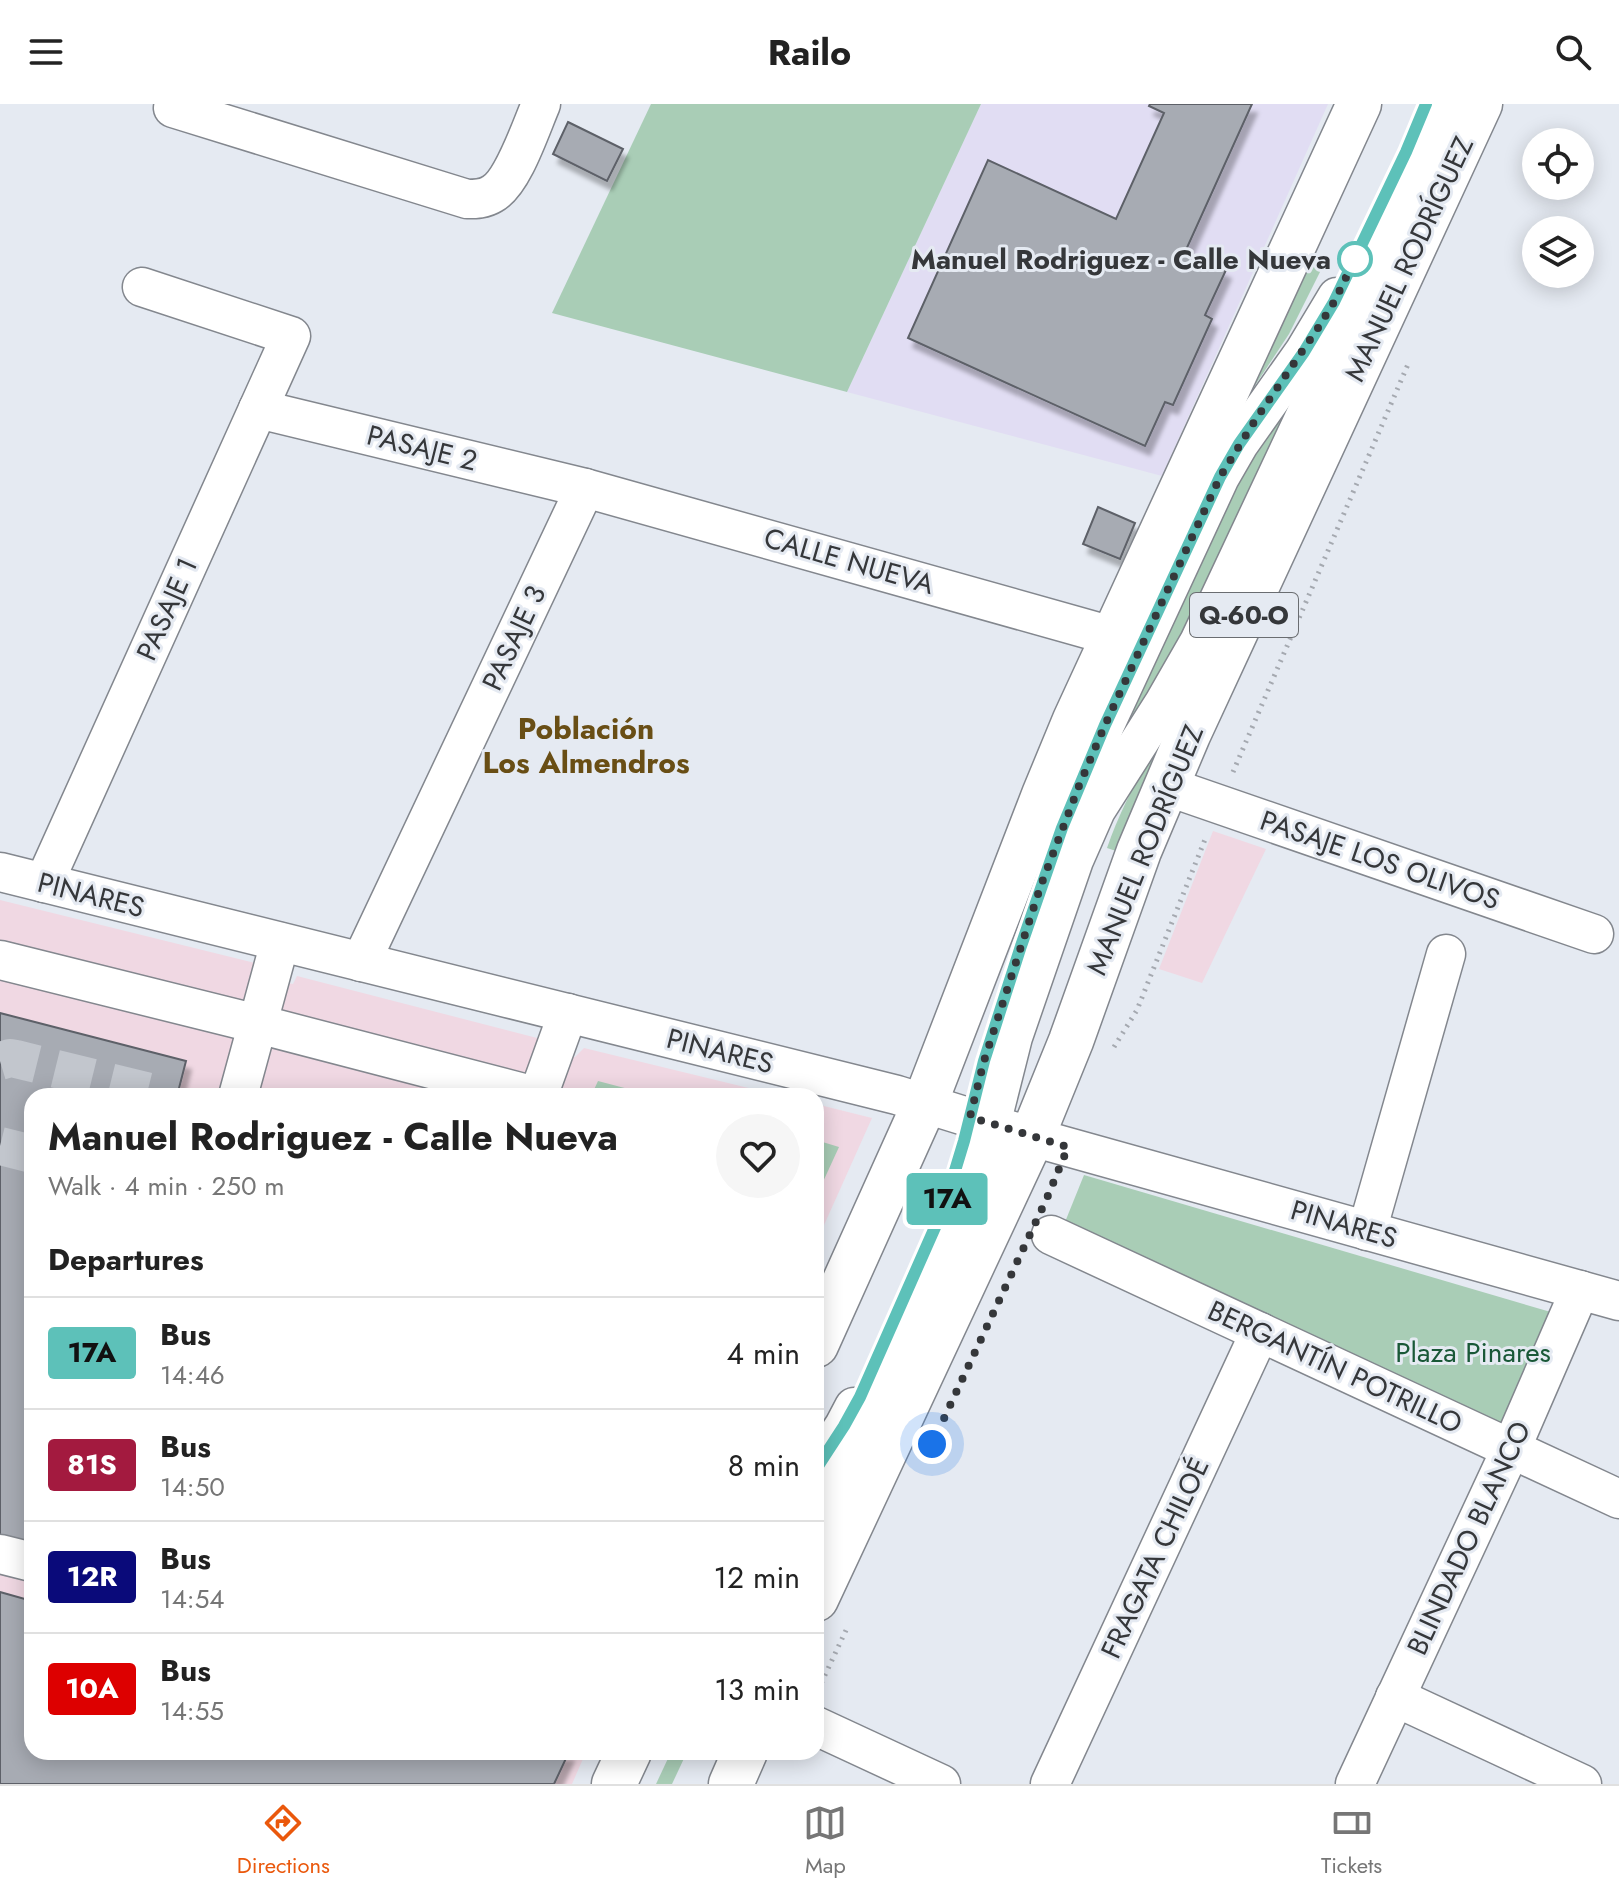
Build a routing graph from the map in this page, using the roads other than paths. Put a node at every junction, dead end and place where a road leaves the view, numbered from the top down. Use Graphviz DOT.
graph roads {
  1 [pos="541,104"];
  2 [pos="1359,104"];
  3 [pos="1426,104"];
  4 [pos="1449,104"];
  5 [pos="1480,104"];
  6 [pos="173,108"];
  7 [pos="142,287"];
  8 [pos="258,409"];
  9 [pos="585,488"];
  10 [pos="1112,636"];
  11 [pos="1166,786"];
  12 [pos="0,872"];
  13 [pos="44,883"];
  14 [pos="1594,934"];
  15 [pos="280,942"];
  16 [pos="1446,954"];
  17 [pos="0,960"];
  18 [pos="361,962"];
  19 [pos="568,1013"];
  20 [pos="258,1024"];
  21 [pos="240,1088"];
  22 [pos="505,1088"];
  23 [pos="539,1088"];
  24 [pos="925,1103"];
  25 [pos="998,1126"];
  26 [pos="1367,1231"];
  27 [pos="1051,1235"];
  28 [pos="1580,1290"];
  29 [pos="1619,1301"];
  30 [pos="824,1327"];
  31 [pos="1260,1332"];
  32 [pos="1511,1449"];
  33 [pos="824,1457"];
  34 [pos="1619,1499"];
  35 [pos="824,1524"];
  36 [pos="0,1554"];
  37 [pos="24,1560"];
  38 [pos="833,1611"];
  39 [pos="1395,1697"];
  40 [pos="824,1730"];
  41 [pos="625,1760"];
  42 [pos="724,1760"];
  43 [pos="733,1760"];
  44 [pos="741,1760"];
  45 [pos="614,1784"];
  46 [pos="729,1784"];
  47 [pos="941,1784"];
  48 [pos="1050,1784"];
  49 [pos="1355,1784"];
  50 [pos="1582,1784"];
  1 -- 6 [label="street"];
  2 -- 10 [label="main road"];
  3 -- 25 [label="street"];
  4 -- 25 [label="street"];
  5 -- 11 [label="main road, MANUEL RODRÍGUEZ / Q-60-O"];
  7 -- 8 [label="street, PASAJE 1"];
  8 -- 9 [label="street, PASAJE 2"];
  8 -- 13 [label="street, PASAJE 1"];
  9 -- 10 [label="street, CALLE NUEVA"];
  9 -- 18 [label="street, PASAJE 3"];
  10 -- 24 [label="main road"];
  11 -- 14 [label="street, PASAJE LOS OLIVOS"];
  11 -- 25 [label="main road, MANUEL RODRÍGUEZ / Q-60-O"];
  12 -- 13 [label="street, PINARES"];
  13 -- 15 [label="street, PINARES"];
  15 -- 18 [label="street, PINARES"];
  15 -- 20 [label="street"];
  16 -- 26 [label="street"];
  17 -- 20 [label="street"];
  18 -- 19 [label="street, PINARES"];
  19 -- 23 [label="street"];
  19 -- 24 [label="street, PINARES"];
  20 -- 21 [label="street"];
  20 -- 22 [label="street"];
  24 -- 25 [label="street, PINARES"];
  24 -- 30 [label="main road"];
  25 -- 26 [label="street, PINARES"];
  25 -- 33 [label="street"];
  25 -- 35 [label="street"];
  25 -- 38 [label="main road, MANUEL RODRÍGUEZ / Q-60-O"];
  26 -- 28 [label="street, PINARES"];
  27 -- 31 [label="street, BERGANTÍN POTRILLO"];
  28 -- 29 [label="street, PINARES"];
  28 -- 32 [label="street, BLINDADO BLANCO"];
  31 -- 32 [label="street, BERGANTÍN POTRILLO"];
  31 -- 48 [label="street, FRAGATA CHILOÉ"];
  32 -- 34 [label="street, BERGANTÍN POTRILLO"];
  32 -- 39 [label="street, BLINDADO BLANCO"];
  36 -- 37 [label="street"];
  39 -- 49 [label="street, BLINDADO BLANCO"];
  39 -- 50 [label="street"];
  40 -- 47 [label="street"];
  41 -- 45 [label="main road"];
  42 -- 46 [label="main road"];
  43 -- 46 [label="street"];
  44 -- 46 [label="main road"];
}
